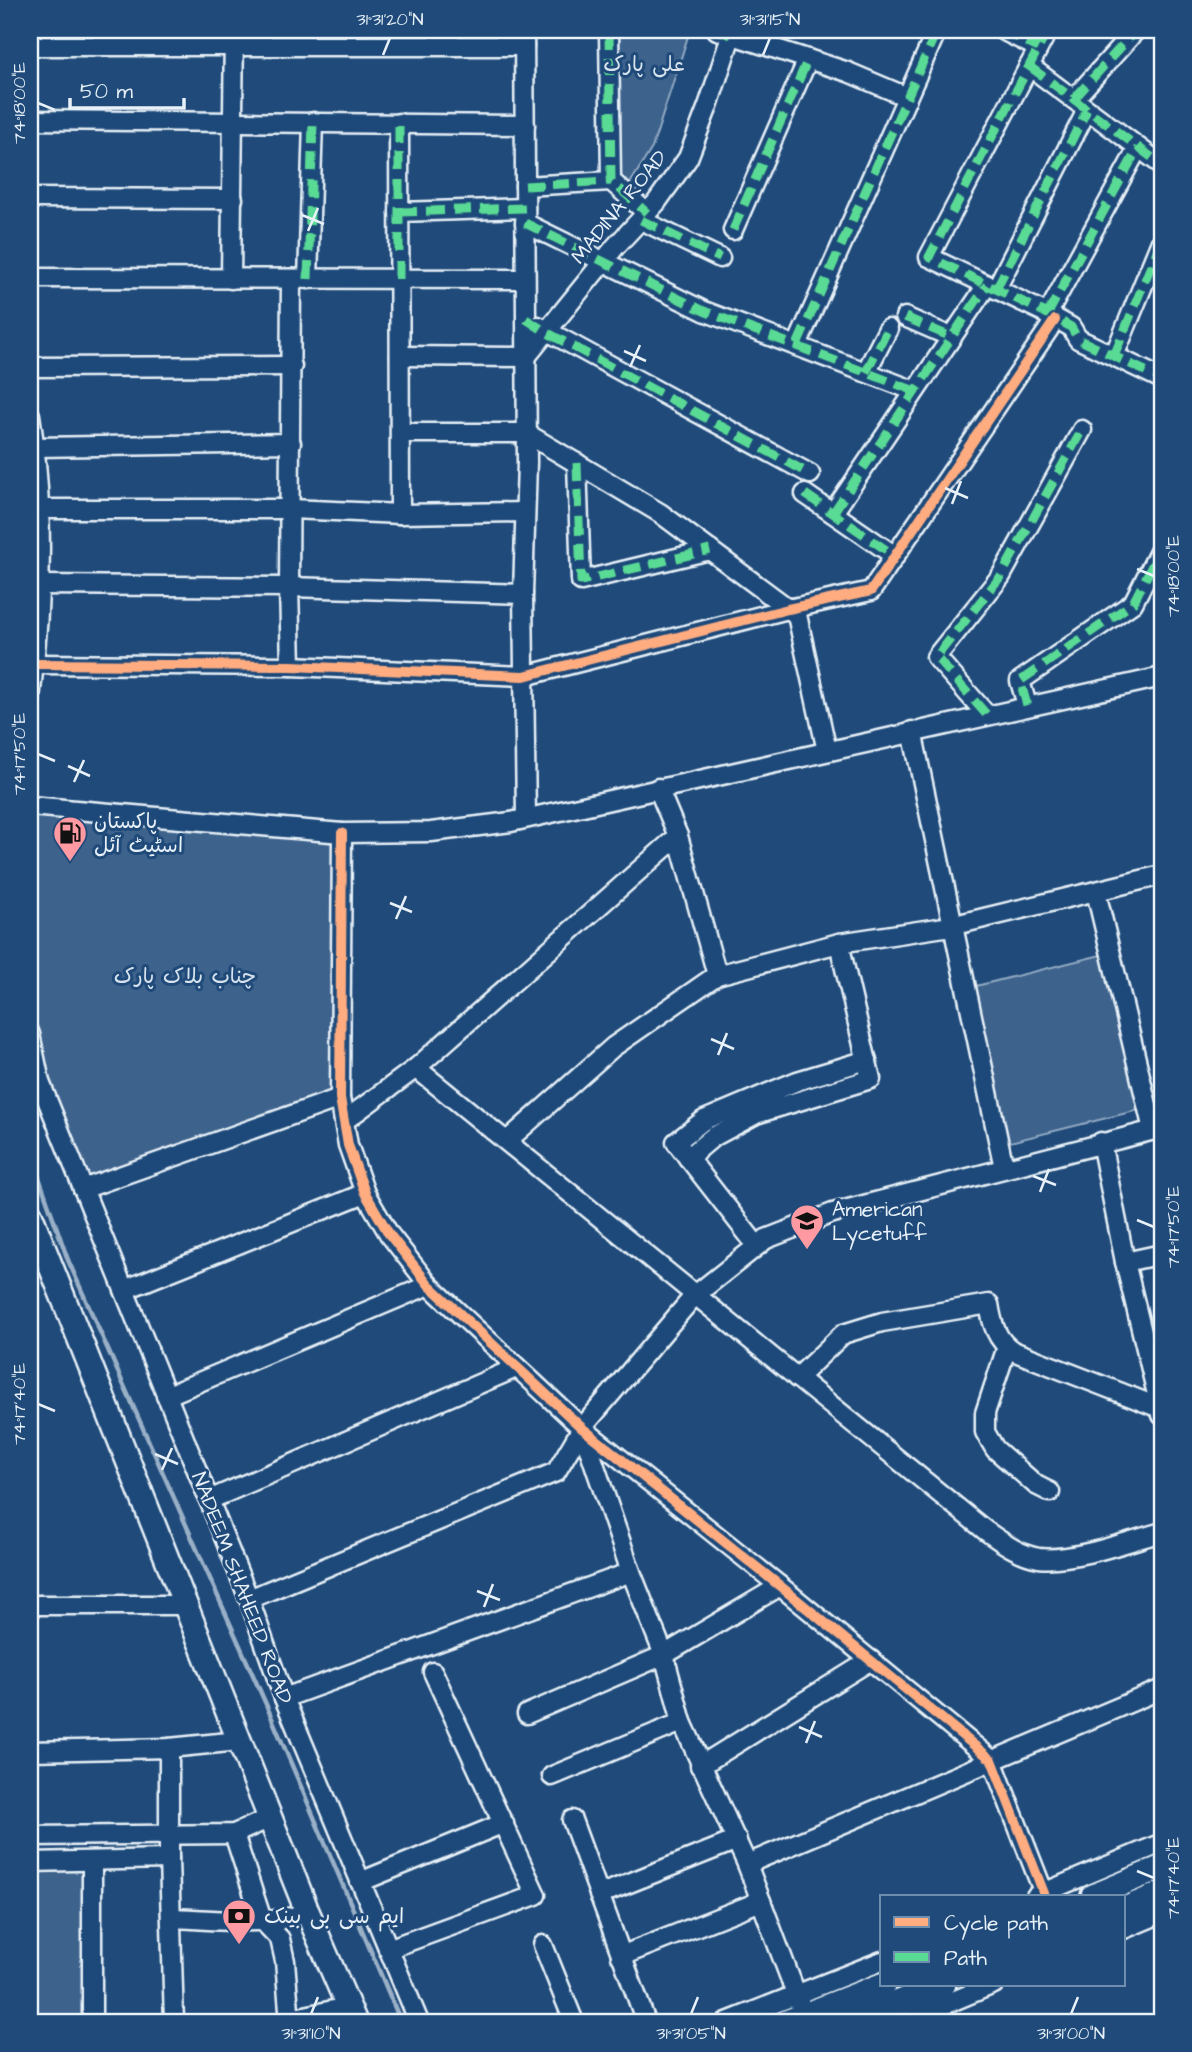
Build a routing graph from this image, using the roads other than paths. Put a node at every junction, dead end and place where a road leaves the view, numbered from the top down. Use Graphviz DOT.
graph roads {
  1 [pos="609,30"];
  2 [pos="937,30"];
  3 [pos="1002,30"];
  4 [pos="1048,30"];
  5 [pos="1136,30"];
  6 [pos="727,31"];
  7 [pos="234,38"];
  8 [pos="524,38"];
  9 [pos="30,46"];
  10 [pos="1038,48"];
  11 [pos="808,59"];
  12 [pos="1029,66"];
  13 [pos="907,97"];
  14 [pos="1080,104"];
  15 [pos="30,120"];
  16 [pos="235,122"];
  17 [pos="313,122"];
  18 [pos="399,123"];
  19 [pos="525,125"];
  20 [pos="1138,148"];
  21 [pos="1161,165"];
  22 [pos="611,181"];
  23 [pos="525,186"];
  24 [pos="30,198"];
  25 [pos="233,199"];
  26 [pos="399,212"];
  27 [pos="525,215"];
  28 [pos="644,216"];
  29 [pos="733,230"];
  30 [pos="1162,239"];
  31 [pos="720,258"];
  32 [pos="605,260"];
  33 [pos="30,278"];
  34 [pos="230,279"];
  35 [pos="300,279"];
  36 [pos="399,279"];
  37 [pos="524,279"];
  38 [pos="991,287"];
  39 [pos="905,317"];
  40 [pos="1051,317"];
  41 [pos="526,318"];
  42 [pos="888,329"];
  43 [pos="546,332"];
  44 [pos="951,337"];
  45 [pos="797,345"];
  46 [pos="400,356"];
  47 [pos="1114,356"];
  48 [pos="526,357"];
  49 [pos="292,366"];
  50 [pos="30,367"];
  51 [pos="866,372"];
  52 [pos="1162,379"];
  53 [pos="915,391"];
  54 [pos="30,415"];
  55 [pos="1082,430"];
  56 [pos="401,433"];
  57 [pos="526,433"];
  58 [pos="291,443"];
  59 [pos="35,447"];
  60 [pos="577,463"];
  61 [pos="810,474"];
  62 [pos="805,494"];
  63 [pos="41,509"];
  64 [pos="291,509"];
  65 [pos="525,512"];
  66 [pos="833,513"];
  67 [pos="400,514"];
  68 [pos="1162,547"];
  69 [pos="710,550"];
  70 [pos="895,556"];
  71 [pos="40,585"];
  72 [pos="289,586"];
  73 [pos="523,594"];
  74 [pos="788,609"];
  75 [pos="34,664"];
  76 [pos="291,666"];
  77 [pos="524,676"];
  78 [pos="1162,677"];
  79 [pos="30,699"];
  80 [pos="1027,705"];
  81 [pos="986,714"];
  82 [pos="912,731"];
  83 [pos="827,751"];
  84 [pos="658,788"];
  85 [pos="30,806"];
  86 [pos="526,818"];
  87 [pos="342,833"];
  88 [pos="678,836"];
  89 [pos="1162,875"];
  90 [pos="1096,892"];
  91 [pos="951,926"];
  92 [pos="839,943"];
  93 [pos="717,975"];
  94 [pos="30,1034"];
  95 [pos="416,1068"];
  96 [pos="340,1098"];
  97 [pos="344,1121"];
  98 [pos="1158,1129"];
  99 [pos="507,1141"];
  100 [pos="1101,1142"];
  101 [pos="1004,1168"];
  102 [pos="82,1189"];
  103 [pos="365,1192"];
  104 [pos="30,1214"];
  105 [pos="757,1246"];
  106 [pos="1162,1254"];
  107 [pos="1125,1262"];
  108 [pos="429,1285"];
  109 [pos="124,1290"];
  110 [pos="694,1296"];
  111 [pos="1007,1347"];
  112 [pos="516,1368"];
  113 [pos="797,1378"];
  114 [pos="166,1396"];
  115 [pos="1161,1413"];
  116 [pos="582,1428"];
  117 [pos="1050,1492"];
  118 [pos="209,1500"];
  119 [pos="1162,1532"];
  120 [pos="631,1572"];
  121 [pos="780,1586"];
  122 [pos="248,1599"];
  123 [pos="30,1605"];
  124 [pos="185,1605"];
  125 [pos="664,1655"];
  126 [pos="871,1660"];
  127 [pos="433,1672"];
  128 [pos="1162,1689"];
  129 [pos="284,1698"];
  130 [pos="527,1713"];
  131 [pos="682,1722"];
  132 [pos="239,1741"];
  133 [pos="169,1748"];
  134 [pos="30,1751"];
  135 [pos="992,1760"];
  136 [pos="701,1766"];
  137 [pos="552,1776"];
  138 [pos="270,1818"];
  139 [pos="572,1820"];
  140 [pos="504,1823"];
  141 [pos="234,1834"];
  142 [pos="30,1836"];
  143 [pos="169,1836"];
  144 [pos="737,1840"];
  145 [pos="1162,1843"];
  146 [pos="169,1859"];
  147 [pos="30,1862"];
  148 [pos="92,1862"];
  149 [pos="747,1864"];
  150 [pos="1162,1867"];
  151 [pos="360,1882"];
  152 [pos="1162,1893"];
  153 [pos="599,1895"];
  154 [pos="1042,1895"];
  155 [pos="1095,1895"];
  156 [pos="761,1901"];
  157 [pos="1126,1908"];
  158 [pos="307,1911"];
  159 [pos="1162,1913"];
  160 [pos="173,1918"];
  161 [pos="262,1920"];
  162 [pos="1126,1928"];
  163 [pos="543,1945"];
  164 [pos="388,1949"];
  165 [pos="621,1955"];
  166 [pos="880,1962"];
  167 [pos="880,1985"];
  168 [pos="939,1986"];
  169 [pos="989,1986"];
  170 [pos="795,2012"];
  171 [pos="351,2015"];
  172 [pos="290,2021"];
  173 [pos="92,2022"];
  174 [pos="174,2022"];
  175 [pos="419,2022"];
  176 [pos="574,2022"];
  177 [pos="646,2022"];
  178 [pos="727,2022"];
  179 [pos="848,2022"];
  180 [pos="903,2022"];
  1 -- 22 [label="street"];
  2 -- 13 [label="street"];
  3 -- 10 [label="street"];
  4 -- 10 [label="street"];
  5 -- 14 [label="street"];
  6 -- 11 [label="street"];
  6 -- 28 [label="street, MADINA ROAD"];
  7 -- 8 [label="street"];
  7 -- 9 [label="street"];
  7 -- 16 [label="street"];
  8 -- 19 [label="street"];
  10 -- 12 [label="street"];
  11 -- 13 [label="street"];
  11 -- 29 [label="street"];
  12 -- 14 [label="street"];
  12 -- 38 [label="street"];
  13 -- 45 [label="street"];
  14 -- 20 [label="street"];
  14 -- 38 [label="street"];
  15 -- 16 [label="street"];
  16 -- 17 [label="street"];
  16 -- 25 [label="street"];
  17 -- 18 [label="street"];
  17 -- 35 [label="street"];
  18 -- 19 [label="street"];
  18 -- 26 [label="street"];
  19 -- 23 [label="street"];
  20 -- 21 [label="street"];
  20 -- 40 [label="street"];
  22 -- 23 [label="street"];
  22 -- 28 [label="street"];
  23 -- 27 [label="street"];
  24 -- 25 [label="street"];
  25 -- 34 [label="street"];
  26 -- 27 [label="street"];
  26 -- 36 [label="street"];
  27 -- 32 [label="street"];
  27 -- 37 [label="street"];
  28 -- 31 [label="street"];
  28 -- 32 [label="street, MADINA ROAD"];
  30 -- 47 [label="street"];
  32 -- 43 [label="street, MADINA ROAD"];
  32 -- 45 [label="street"];
  33 -- 34 [label="street"];
  34 -- 35 [label="street"];
  35 -- 36 [label="street"];
  35 -- 49 [label="street"];
  36 -- 37 [label="street"];
  36 -- 46 [label="street"];
  37 -- 41 [label="street"];
  38 -- 40 [label="street"];
  38 -- 44 [label="street"];
  39 -- 44 [label="street"];
  40 -- 47 [label="street"];
  40 -- 70 [label="street"];
  41 -- 43 [label="street"];
  41 -- 48 [label="street"];
  42 -- 51 [label="street"];
  43 -- 48 [label="street, MADINA ROAD"];
  43 -- 61 [label="street"];
  44 -- 53 [label="street"];
  45 -- 51 [label="street"];
  46 -- 48 [label="street"];
  46 -- 56 [label="street"];
  47 -- 52 [label="street"];
  48 -- 57 [label="street"];
  49 -- 50 [label="street"];
  49 -- 58 [label="street"];
  51 -- 53 [label="street"];
  53 -- 66 [label="street"];
  54 -- 59 [label="street"];
  55 -- 81 [label="street"];
  56 -- 57 [label="street"];
  56 -- 67 [label="street"];
  57 -- 60 [label="street"];
  57 -- 65 [label="street"];
  58 -- 59 [label="street"];
  58 -- 64 [label="street"];
  59 -- 63 [label="street"];
  60 -- 69 [label="street"];
  60 -- 69 [label="street"];
  62 -- 66 [label="street"];
  63 -- 64 [label="street"];
  63 -- 71 [label="street"];
  64 -- 67 [label="street"];
  64 -- 72 [label="street"];
  65 -- 67 [label="street"];
  65 -- 73 [label="street"];
  66 -- 70 [label="street"];
  68 -- 80 [label="street"];
  69 -- 74 [label="street"];
  70 -- 74 [label="street"];
  71 -- 72 [label="street"];
  71 -- 75 [label="street"];
  72 -- 73 [label="street"];
  72 -- 76 [label="street"];
  73 -- 77 [label="street"];
  74 -- 77 [label="street"];
  74 -- 83 [label="street"];
  75 -- 76 [label="street"];
  75 -- 79 [label="street"];
  76 -- 77 [label="street"];
  77 -- 86 [label="street"];
  78 -- 80 [label="street"];
  80 -- 81 [label="street"];
  81 -- 82 [label="street"];
  82 -- 83 [label="street"];
  82 -- 91 [label="street"];
  83 -- 84 [label="street"];
  84 -- 86 [label="street"];
  84 -- 88 [label="street"];
  85 -- 87 [label="street"];
  86 -- 87 [label="street"];
  87 -- 96 [label="street"];
  88 -- 93 [label="street"];
  88 -- 95 [label="street"];
  89 -- 90 [label="street"];
  90 -- 91 [label="street"];
  90 -- 98 [label="street"];
  91 -- 92 [label="street"];
  91 -- 101 [label="street"];
  92 -- 93 [label="street"];
  92 -- 105 [label="street"];
  93 -- 99 [label="street"];
  94 -- 102 [label="street, NADEEM SHAHEED ROAD"];
  95 -- 97 [label="street"];
  95 -- 99 [label="street"];
  96 -- 97 [label="street"];
  96 -- 102 [label="street"];
  97 -- 103 [label="street"];
  98 -- 100 [label="street"];
  99 -- 110 [label="street"];
  100 -- 101 [label="street"];
  100 -- 107 [label="street"];
  101 -- 105 [label="street"];
  102 -- 109 [label="street, NADEEM SHAHEED ROAD"];
  103 -- 108 [label="street"];
  103 -- 109 [label="street"];
  104 -- 124 [label="main road"];
  105 -- 110 [label="street"];
  106 -- 107 [label="street"];
  107 -- 115 [label="street"];
  108 -- 112 [label="street"];
  108 -- 114 [label="street"];
  109 -- 114 [label="street, NADEEM SHAHEED ROAD"];
  110 -- 113 [label="street"];
  110 -- 116 [label="street"];
  111 -- 113 [label="street"];
  111 -- 115 [label="street"];
  111 -- 117 [label="street"];
  112 -- 116 [label="street"];
  112 -- 118 [label="street"];
  113 -- 119 [label="street"];
  114 -- 118 [label="street, NADEEM SHAHEED ROAD"];
  116 -- 120 [label="street"];
  116 -- 121 [label="street"];
  116 -- 122 [label="street"];
  118 -- 122 [label="street, NADEEM SHAHEED ROAD"];
  120 -- 125 [label="street"];
  120 -- 129 [label="street"];
  121 -- 125 [label="street"];
  121 -- 126 [label="street"];
  122 -- 129 [label="street, NADEEM SHAHEED ROAD"];
  123 -- 124 [label="street"];
  124 -- 132 [label="main road"];
  125 -- 130 [label="street"];
  125 -- 131 [label="street"];
  126 -- 135 [label="street"];
  126 -- 136 [label="street"];
  127 -- 140 [label="street"];
  128 -- 135 [label="street"];
  129 -- 151 [label="street, NADEEM SHAHEED ROAD"];
  131 -- 136 [label="street"];
  131 -- 137 [label="street"];
  132 -- 133 [label="street"];
  132 -- 138 [label="main road"];
  133 -- 134 [label="street"];
  133 -- 143 [label="street"];
  135 -- 149 [label="street"];
  135 -- 154 [label="street"];
  136 -- 144 [label="street"];
  138 -- 141 [label="street"];
  138 -- 158 [label="main road"];
  139 -- 153 [label="street"];
  140 -- 151 [label="street"];
  140 -- 164 [label="street"];
  141 -- 143 [label="street"];
  141 -- 161 [label="street"];
  142 -- 143 [label="street"];
  143 -- 146 [label="street"];
  144 -- 149 [label="street"];
  144 -- 153 [label="street"];
  145 -- 154 [label="street"];
  146 -- 148 [label="street"];
  146 -- 160 [label="street"];
  147 -- 148 [label="street"];
  148 -- 173 [label="street"];
  149 -- 156 [label="street"];
  150 -- 155 [label="main road"];
  151 -- 164 [label="street, NADEEM SHAHEED ROAD"];
  152 -- 157 [label="main road"];
  153 -- 165 [label="street"];
  156 -- 165 [label="street"];
  156 -- 170 [label="street"];
  158 -- 161 [label="street"];
  158 -- 171 [label="main road"];
  159 -- 162 [label="street"];
  160 -- 161 [label="street"];
  160 -- 174 [label="street"];
  161 -- 172 [label="street"];
  163 -- 176 [label="street"];
  164 -- 175 [label="street, NADEEM SHAHEED ROAD"];
  165 -- 177 [label="street"];
  166 -- 170 [label="street"];
  167 -- 170 [label="main road"];
  168 -- 179 [label="main road"];
  169 -- 180 [label="street"];
  170 -- 178 [label="street"];
  171 -- 172 [label="street"];
}
